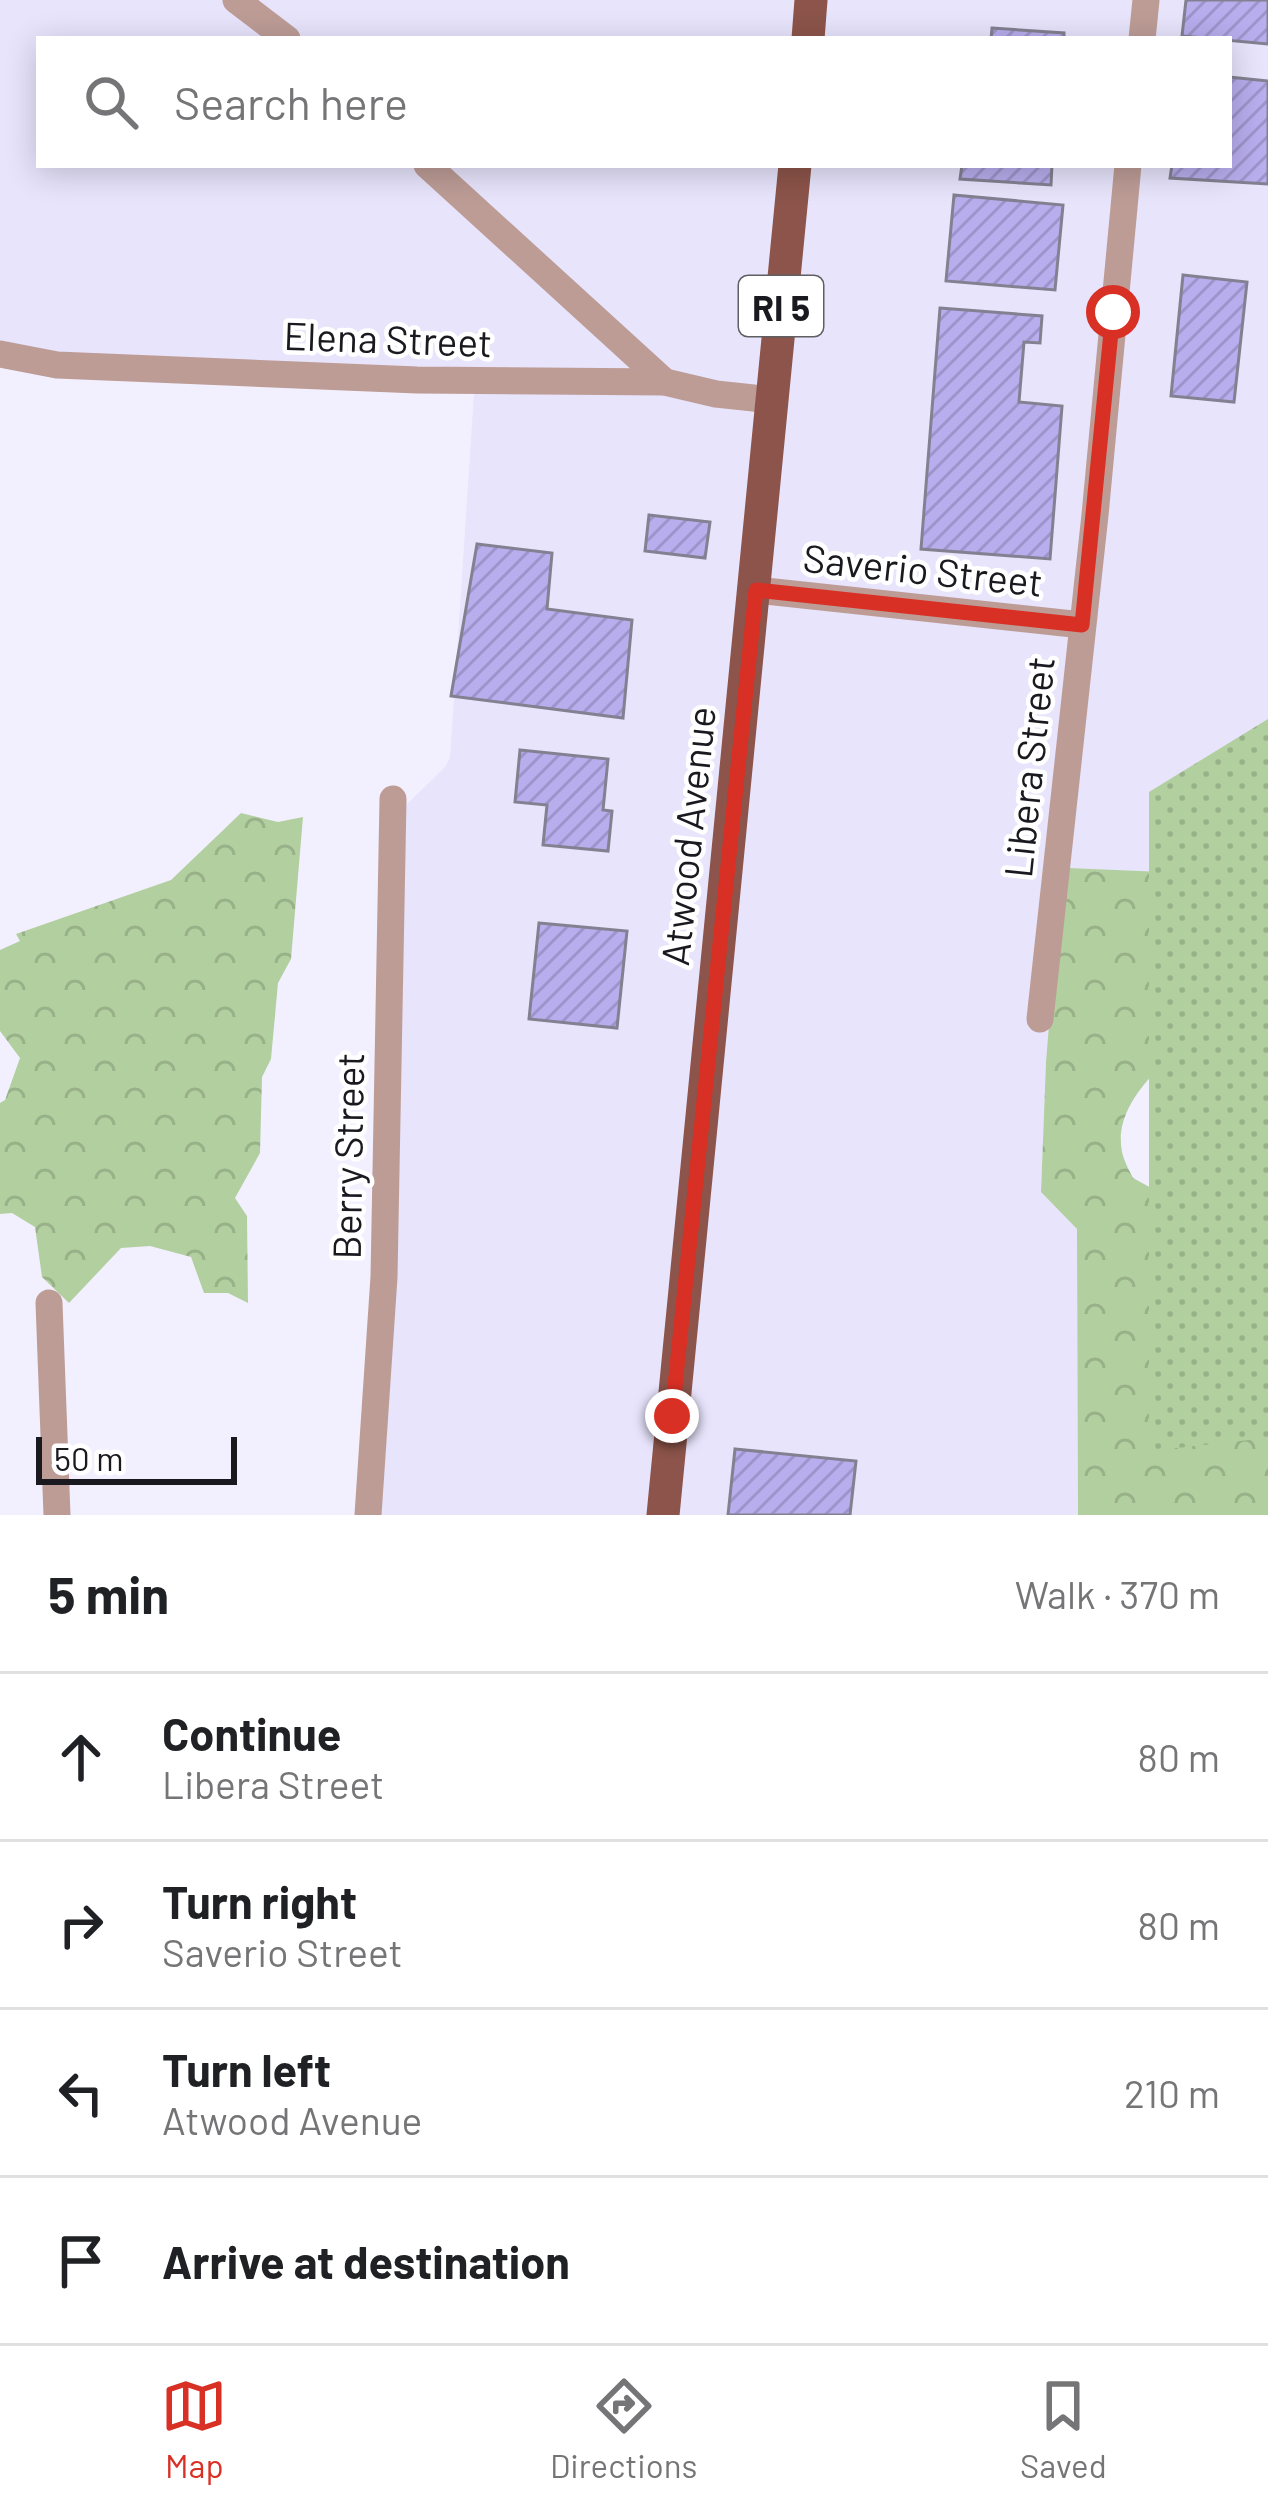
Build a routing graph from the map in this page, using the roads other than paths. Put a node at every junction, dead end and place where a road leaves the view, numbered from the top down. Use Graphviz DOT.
graph roads {
  1 [pos="236,0"];
  2 [pos="812,0"];
  3 [pos="1146,0"];
  4 [pos="283,36"];
  5 [pos="808,36"];
  6 [pos="1142,36"];
  7 [pos="430,168"];
  8 [pos="795,168"];
  9 [pos="1128,168"];
  10 [pos="0,354"];
  11 [pos="665,382"];
  12 [pos="772,400"];
  13 [pos="756,590"];
  14 [pos="1082,625"];
  15 [pos="393,799"];
  16 [pos="1040,1019"];
  17 [pos="49,1303"];
  18 [pos="57,1515"];
  19 [pos="368,1515"];
  20 [pos="663,1515"];
  1 -- 4 [label="street"];
  2 -- 5 [label="main road"];
  3 -- 6 [label="street"];
  7 -- 11 [label="street"];
  8 -- 12 [label="main road, Atwood Avenue / RI 5"];
  9 -- 14 [label="street, Libera Street"];
  10 -- 11 [label="street, Elena Street"];
  11 -- 12 [label="street, Elena Street"];
  12 -- 13 [label="main road, Atwood Avenue / RI 5"];
  13 -- 14 [label="street, Saverio Street"];
  13 -- 20 [label="main road, Atwood Avenue / RI 5"];
  14 -- 16 [label="street, Libera Street"];
  15 -- 19 [label="street, Berry Street"];
  17 -- 18 [label="street"];
}
